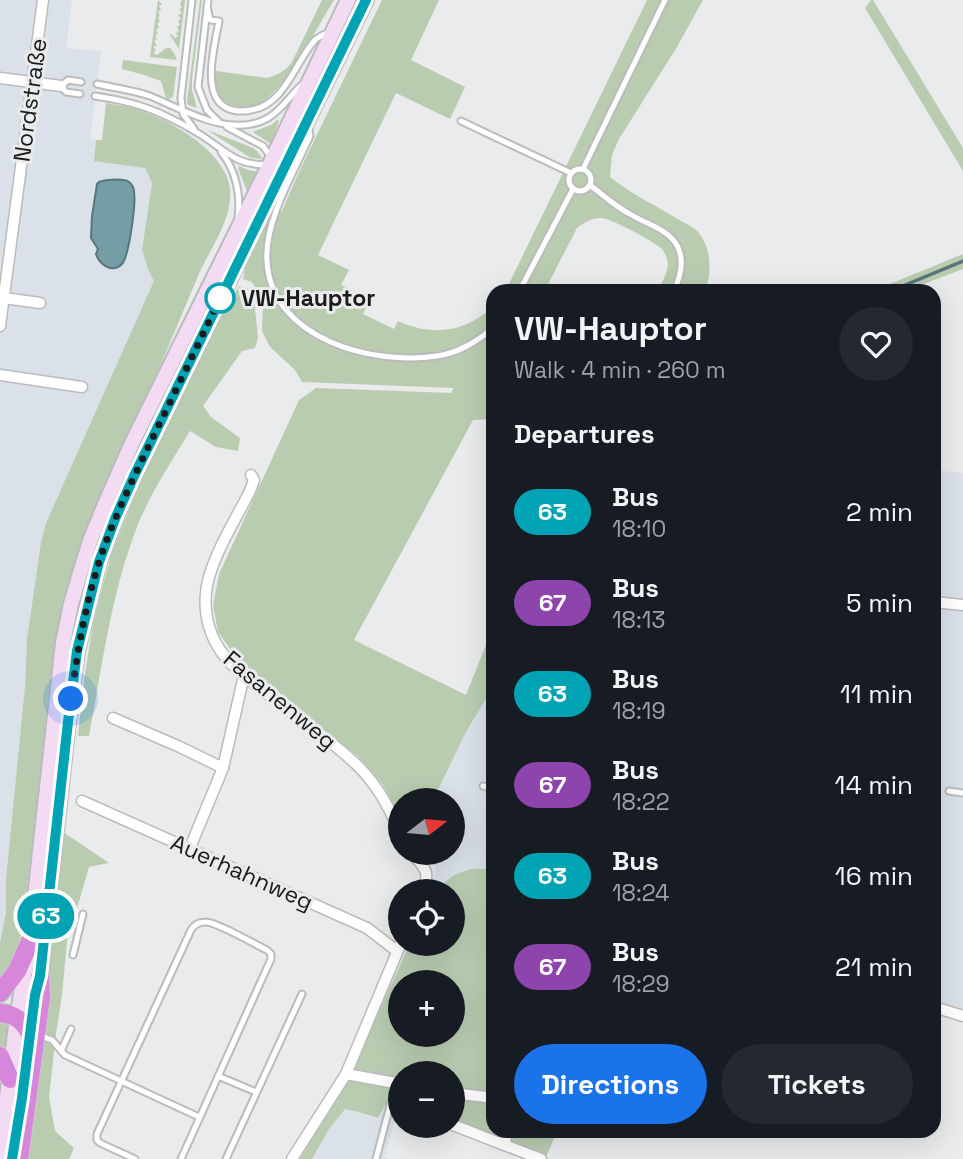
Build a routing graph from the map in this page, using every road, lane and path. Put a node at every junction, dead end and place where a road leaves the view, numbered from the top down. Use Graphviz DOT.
graph roads {
  1 [pos="43,0"];
  2 [pos="192,0"];
  3 [pos="348,0"];
  4 [pos="366,0"];
  5 [pos="665,0"];
  6 [pos="207,3"];
  7 [pos="332,30"];
  8 [pos="0,78"];
  9 [pos="310,80"];
  10 [pos="32,82"];
  11 [pos="81,82"];
  12 [pos="97,84"];
  13 [pos="61,86"];
  14 [pos="111,87"];
  15 [pos="80,94"];
  16 [pos="95,96"];
  17 [pos="110,98"];
  18 [pos="181,110"];
  19 [pos="308,120"];
  20 [pos="461,121"];
  21 [pos="220,123"];
  22 [pos="202,135"];
  23 [pos="219,149"];
  24 [pos="293,149"];
  25 [pos="271,162"];
  26 [pos="583,169"];
  27 [pos="571,173"];
  28 [pos="590,185"];
  29 [pos="274,189"];
  30 [pos="573,189"];
  31 [pos="234,234"];
  32 [pos="523,284"];
  33 [pos="676,284"];
  34 [pos="4,298"];
  35 [pos="40,303"];
  36 [pos="0,326"];
  37 [pos="486,334"];
  38 [pos="0,375"];
  39 [pos="82,387"];
  40 [pos="251,475"];
  41 [pos="941,603"];
  42 [pos="963,605"];
  43 [pos="244,675"];
  44 [pos="113,718"];
  45 [pos="223,768"];
  46 [pos="483,786"];
  47 [pos="486,787"];
  48 [pos="949,791"];
  49 [pos="963,793"];
  50 [pos="82,801"];
  51 [pos="388,806"];
  52 [pos="189,849"];
  53 [pos="83,914"];
  54 [pos="388,940"];
  55 [pos="30,942"];
  56 [pos="73,956"];
  57 [pos="395,956"];
  58 [pos="40,976"];
  59 [pos="0,993"];
  60 [pos="302,994"];
  61 [pos="941,1009"];
  62 [pos="963,1016"];
  63 [pos="20,1026"];
  64 [pos="71,1029"];
  65 [pos="61,1051"];
  66 [pos="0,1056"];
  67 [pos="346,1074"];
  68 [pos="218,1076"];
  69 [pos="10,1079"];
  70 [pos="388,1081"];
  71 [pos="122,1082"];
  72 [pos="256,1092"];
  73 [pos="465,1094"];
  74 [pos="486,1097"];
  75 [pos="199,1117"];
  76 [pos="388,1118"];
  77 [pos="465,1130"];
  78 [pos="486,1138"];
  79 [pos="486,1138"];
  80 [pos="506,1138"];
  81 [pos="504,1145"];
  82 [pos="0,1153"];
  83 [pos="12,1159"];
  84 [pos="19,1159"];
  85 [pos="135,1159"];
  86 [pos="181,1159"];
  87 [pos="226,1159"];
  88 [pos="292,1159"];
  89 [pos="376,1159"];
  90 [pos="541,1159"];
  1 -- 10 [label="street, Nordstraße"];
  2 -- 18 [label="lane"];
  3 -- 7 [label="main road"];
  4 -- 19 [label="main road"];
  5 -- 26 [label="lane"];
  6 -- 7 [label="lane"];
  6 -- 21 [label="lane"];
  7 -- 9 [label="main road"];
  8 -- 10 [label="street"];
  9 -- 21 [label="lane"];
  9 -- 25 [label="main road"];
  10 -- 13 [label="street"];
  10 -- 34 [label="street, Nordstraße"];
  11 -- 13 [label="lane"];
  12 -- 14 [label="lane"];
  13 -- 15 [label="lane"];
  14 -- 17 [label="lane"];
  14 -- 18 [label="lane"];
  16 -- 17 [label="lane"];
  17 -- 22 [label="lane"];
  18 -- 21 [label="lane"];
  18 -- 22 [label="lane"];
  19 -- 24 [label="main road"];
  19 -- 37 [label="lane"];
  20 -- 27 [label="lane"];
  21 -- 25 [label="lane"];
  22 -- 23 [label="lane"];
  23 -- 25 [label="lane"];
  23 -- 31 [label="lane"];
  24 -- 25 [label="lane"];
  24 -- 29 [label="main road"];
  25 -- 29 [label="lane"];
  25 -- 31 [label="main road"];
  26 -- 27 [label="lane"];
  26 -- 28 [label="lane"];
  27 -- 30 [label="lane"];
  28 -- 30 [label="lane"];
  28 -- 33 [label="lane"];
  29 -- 58 [label="main road"];
  30 -- 32 [label="lane"];
  31 -- 55 [label="main road"];
  34 -- 35 [label="street"];
  34 -- 36 [label="street, Nordstraße"];
  38 -- 39 [label="street"];
  40 -- 43 [label="street, Fasanenweg"];
  41 -- 42 [label="street"];
  43 -- 45 [label="street"];
  43 -- 51 [label="street, Fasanenweg"];
  44 -- 45 [label="street"];
  45 -- 52 [label="street"];
  46 -- 47 [label="lane"];
  48 -- 49 [label="lane"];
  50 -- 52 [label="street, Auerhahnweg"];
  52 -- 54 [label="street, Auerhahnweg"];
  53 -- 56 [label="lane"];
  55 -- 59 [label="highway"];
  55 -- 63 [label="main road"];
  57 -- 67 [label="street"];
  58 -- 63 [label="highway"];
  60 -- 72 [label="lane"];
  61 -- 62 [label="street"];
  63 -- 65 [label="lane"];
  63 -- 69 [label="main road"];
  63 -- 83 [label="main road"];
  63 -- 84 [label="highway"];
  64 -- 65 [label="lane"];
  65 -- 71 [label="lane"];
  66 -- 69 [label="highway"];
  67 -- 70 [label="street"];
  67 -- 88 [label="street"];
  68 -- 71 [label="lane"];
  68 -- 72 [label="lane"];
  68 -- 75 [label="lane"];
  69 -- 82 [label="main road"];
  71 -- 75 [label="lane"];
  71 -- 85 [label="lane"];
  72 -- 87 [label="lane"];
  73 -- 74 [label="street"];
  75 -- 86 [label="lane"];
  76 -- 89 [label="lane"];
  77 -- 78 [label="street"];
  79 -- 81 [label="street"];
  80 -- 81 [label="street"];
  81 -- 90 [label="street"];
}
